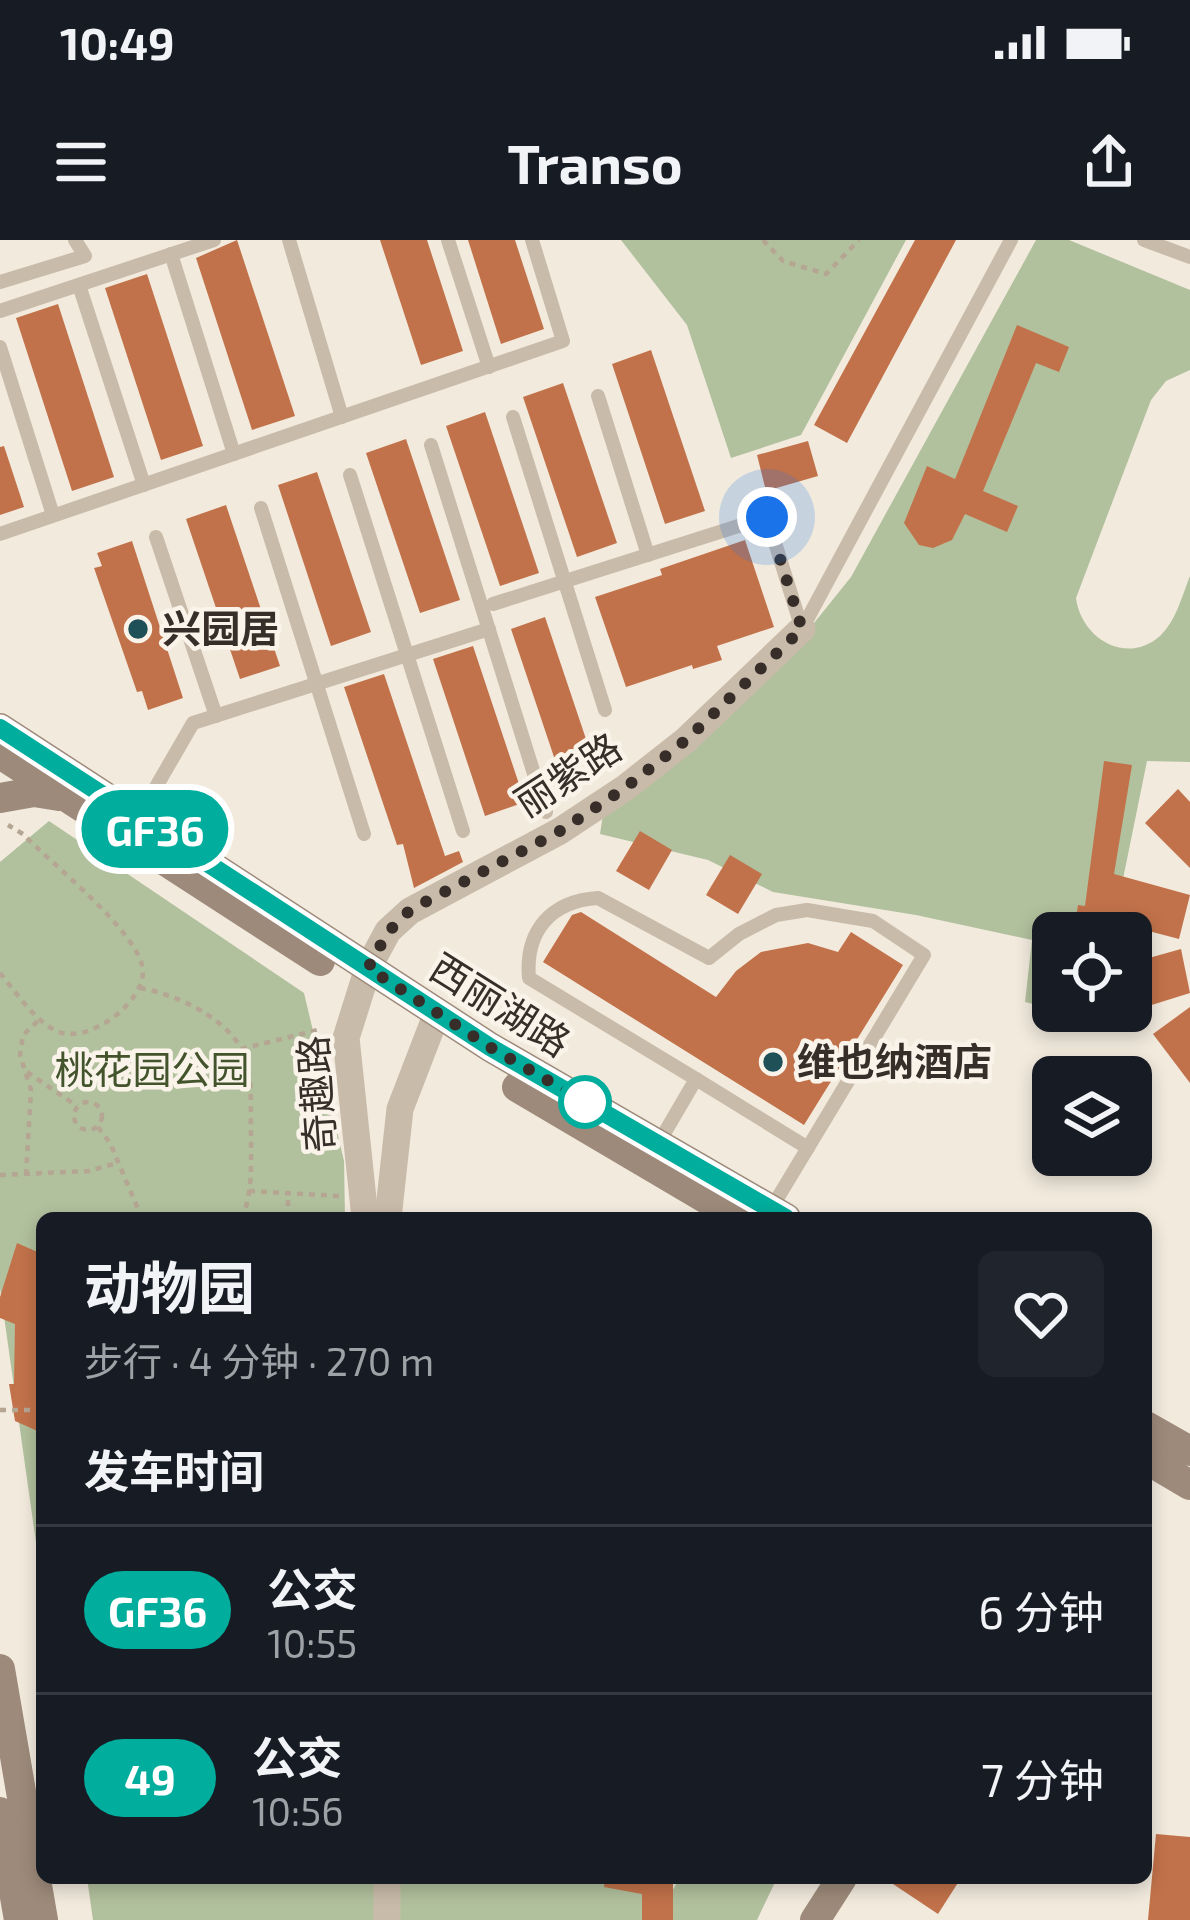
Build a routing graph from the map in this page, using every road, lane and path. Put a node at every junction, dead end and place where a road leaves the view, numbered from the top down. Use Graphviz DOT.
graph roads {
  1 [pos="75,240"];
  2 [pos="214,240"];
  3 [pos="289,240"];
  4 [pos="448,240"];
  5 [pos="532,240"];
  6 [pos="763,240"];
  7 [pos="860,240"];
  8 [pos="1011,240"];
  9 [pos="1144,240"];
  10 [pos="171,254"];
  11 [pos="1190,257"];
  12 [pos="0,282"];
  13 [pos="80,285"];
  14 [pos="0,311"];
  15 [pos="0,347"];
  16 [pos="489,367"];
  17 [pos="598,396"];
  18 [pos="342,417"];
  19 [pos="512,417"];
  20 [pos="431,445"];
  21 [pos="234,454"];
  22 [pos="350,475"];
  23 [pos="144,484"];
  24 [pos="261,508"];
  25 [pos="53,515"];
  26 [pos="0,534"];
  27 [pos="156,537"];
  28 [pos="648,555"];
  29 [pos="564,582"];
  30 [pos="493,604"];
  31 [pos="489,629"];
  32 [pos="802,629"];
  33 [pos="407,655"];
  34 [pos="317,684"];
  35 [pos="605,710"];
  36 [pos="216,716"];
  37 [pos="0,728"];
  38 [pos="0,754"];
  39 [pos="0,797"];
  40 [pos="68,798"];
  41 [pos="546,812"];
  42 [pos="137,818"];
  43 [pos="0,820"];
  44 [pos="463,832"];
  45 [pos="364,835"];
  46 [pos="0,973"];
  47 [pos="365,978"];
  48 [pos="140,988"];
  49 [pos="40,1018"];
  50 [pos="432,1022"];
  51 [pos="346,1038"];
  52 [pos="241,1049"];
  53 [pos="27,1072"];
  54 [pos="696,1079"];
  55 [pos="78,1106"];
  56 [pos="98,1127"];
  57 [pos="658,1144"];
  58 [pos="808,1148"];
  59 [pos="117,1163"];
  60 [pos="0,1175"];
  61 [pos="26,1175"];
  62 [pos="248,1191"];
  63 [pos="288,1194"];
  64 [pos="377,1206"];
  65 [pos="139,1212"];
  66 [pos="243,1212"];
  67 [pos="288,1212"];
  68 [pos="731,1212"];
  69 [pos="775,1212"];
  70 [pos="779,1212"];
  71 [pos="0,1410"];
  72 [pos="36,1410"];
  73 [pos="1152,1429"];
  74 [pos="1190,1451"];
  75 [pos="1152,1463"];
  76 [pos="1190,1485"];
  77 [pos="0,1669"];
  78 [pos="0,1812"];
  79 [pos="36,1879"];
  80 [pos="37,1884"];
  81 [pos="370,1884"];
  82 [pos="387,1884"];
  83 [pos="838,1884"];
  84 [pos="19,1920"];
  85 [pos="43,1920"];
  86 [pos="370,1920"];
  87 [pos="387,1920"];
  88 [pos="815,1920"];
  1 -- 12 [label="lane"];
  2 -- 10 [label="lane"];
  3 -- 18 [label="lane"];
  4 -- 16 [label="lane"];
  5 -- 16 [label="lane"];
  6 -- 7 [label="path"];
  8 -- 32 [label="lane"];
  9 -- 11 [label="lane"];
  10 -- 13 [label="lane"];
  10 -- 21 [label="lane"];
  13 -- 14 [label="lane"];
  13 -- 23 [label="lane"];
  15 -- 25 [label="lane"];
  16 -- 18 [label="lane"];
  17 -- 28 [label="lane"];
  18 -- 21 [label="lane"];
  19 -- 29 [label="lane"];
  20 -- 31 [label="lane"];
  21 -- 23 [label="lane"];
  22 -- 33 [label="lane"];
  23 -- 25 [label="lane"];
  24 -- 34 [label="lane"];
  25 -- 26 [label="lane"];
  27 -- 36 [label="lane"];
  28 -- 29 [label="lane"];
  28 -- 32 [label="lane"];
  29 -- 30 [label="lane"];
  29 -- 35 [label="lane"];
  31 -- 33 [label="lane"];
  31 -- 41 [label="lane"];
  32 -- 47 [label="street, 丽紫路"];
  33 -- 34 [label="lane"];
  33 -- 44 [label="lane"];
  34 -- 36 [label="lane"];
  34 -- 45 [label="lane"];
  36 -- 42 [label="lane"];
  37 -- 42 [label="street, 西丽湖路"];
  38 -- 40 [label="street, 西丽湖路"];
  39 -- 40 [label="street"];
  40 -- 47 [label="street, 西丽湖路"];
  42 -- 47 [label="street, 西丽湖路"];
  43 -- 48 [label="path"];
  46 -- 49 [label="path"];
  47 -- 50 [label="street, 西丽湖路"];
  47 -- 51 [label="street, 奇趣路"];
  48 -- 49 [label="path"];
  48 -- 52 [label="path"];
  49 -- 53 [label="path"];
  50 -- 57 [label="street, 西丽湖路"];
  50 -- 64 [label="street, 奇趣路"];
  50 -- 68 [label="street, 西丽湖路"];
  51 -- 52 [label="path"];
  51 -- 64 [label="street, 奇趣路"];
  52 -- 62 [label="path"];
  53 -- 55 [label="path"];
  53 -- 61 [label="path"];
  54 -- 57 [label="lane"];
  54 -- 58 [label="lane"];
  54 -- 58 [label="lane"];
  55 -- 56 [label="path"];
  55 -- 56 [label="path"];
  56 -- 59 [label="path"];
  57 -- 69 [label="street, 西丽湖路"];
  58 -- 70 [label="lane"];
  59 -- 61 [label="path"];
  59 -- 65 [label="path"];
  60 -- 61 [label="path"];
  62 -- 63 [label="path"];
  62 -- 66 [label="path"];
  63 -- 64 [label="path"];
  63 -- 67 [label="path"];
  71 -- 72 [label="path"];
  73 -- 74 [label="street"];
  75 -- 76 [label="street"];
  77 -- 79 [label="street"];
  78 -- 84 [label="street"];
  80 -- 85 [label="street"];
  81 -- 86 [label="street"];
  82 -- 87 [label="street"];
  83 -- 88 [label="street"];
}
